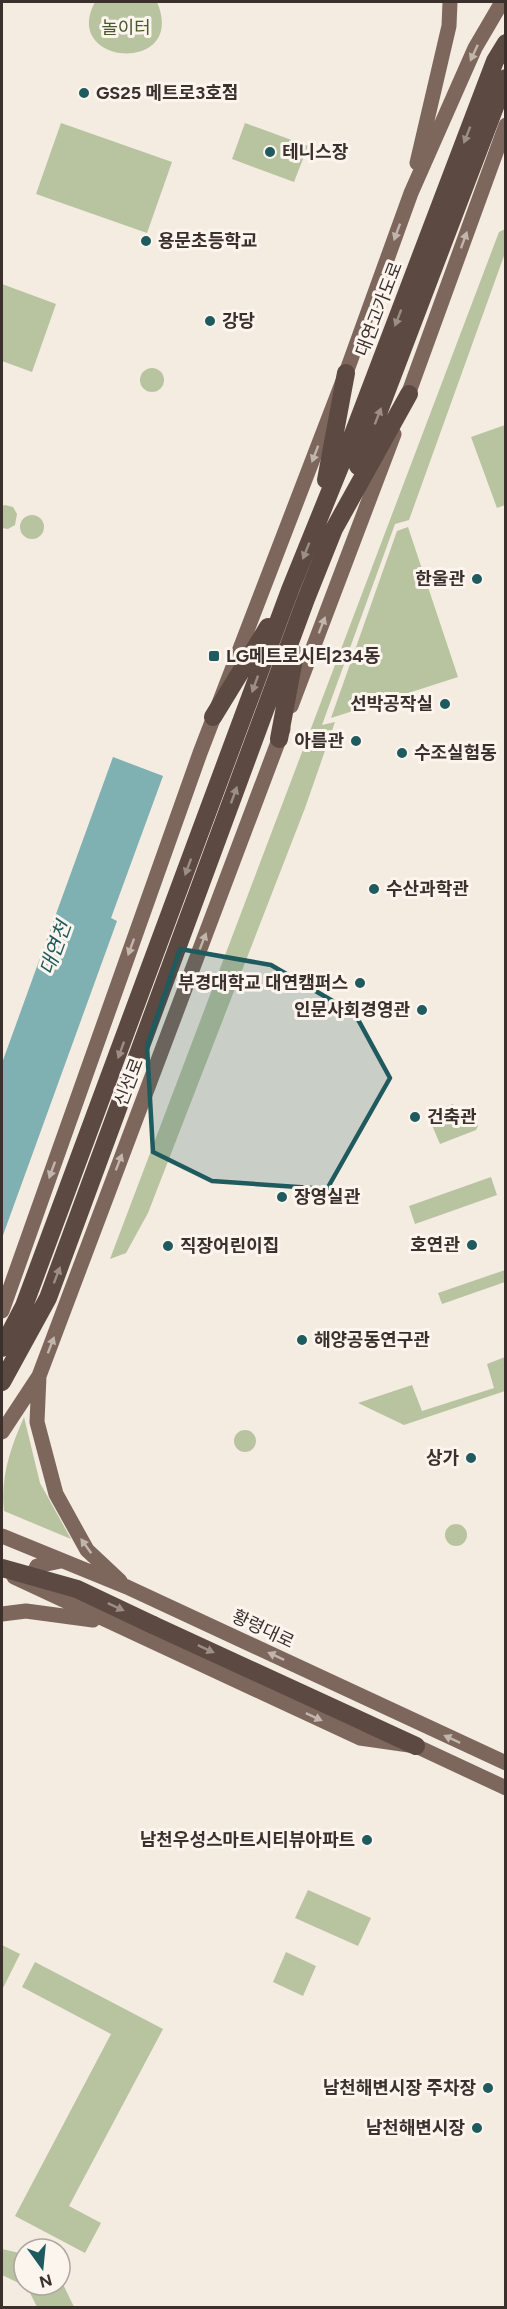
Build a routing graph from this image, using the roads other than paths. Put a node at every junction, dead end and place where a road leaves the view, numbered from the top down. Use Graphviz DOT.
graph roads {
  1 [pos="450,2"];
  2 [pos="502,2"];
  3 [pos="506,43"];
  4 [pos="506,78"];
  5 [pos="506,125"];
  6 [pos="411,193"];
  7 [pos="346,373"];
  8 [pos="382,383"];
  9 [pos="409,394"];
  10 [pos="326,524"];
  11 [pos="298,594"];
  12 [pos="213,717"];
  13 [pos="279,739"];
  14 [pos="5,1299"];
  15 [pos="2,1311"];
  16 [pos="2,1348"];
  17 [pos="39,1376"];
  18 [pos="2,1382"];
  19 [pos="2,1432"];
  20 [pos="2,1536"];
  21 [pos="61,1561"];
  22 [pos="2,1568"];
  23 [pos="127,1587"];
  24 [pos="48,1594"];
  25 [pos="2,1614"];
  26 [pos="108,1622"];
  27 [pos="416,1746"];
  28 [pos="506,1763"];
  29 [pos="506,1788"];
  1 -- 6 [label="main road"];
  2 -- 6 [label="main road, one-way"];
  3 -- 8 [label="highway, 대연고가도로, one-way"];
  4 -- 8 [label="highway, 대연고가도로"];
  9 -- 5 [label="main road, 신선로, one-way"];
  6 -- 7 [label="main road, one-way"];
  7 -- 10 [label="highway"];
  7 -- 12 [label="main road, one-way"];
  8 -- 10 [label="highway, 대연고가도로"];
  9 -- 10 [label="highway"];
  13 -- 9 [label="main road, 신선로, one-way"];
  10 -- 11 [label="highway"];
  11 -- 12 [label="highway"];
  11 -- 13 [label="highway"];
  11 -- 16 [label="highway, one-way"];
  18 -- 11 [label="highway, one-way"];
  12 -- 14 [label="main road, one-way"];
  17 -- 13 [label="main road, 신선로, one-way"];
  14 -- 15 [label="main road"];
  17 -- 19 [label="main road, 신선로"];
  23 -- 17 [label="main road, one-way"];
  20 -- 21 [label="main road, 황령대로"];
  21 -- 23 [label="main road, 황령대로"];
  21 -- 24 [label="main road"];
  22 -- 24 [label="main road"];
  22 -- 27 [label="highway, one-way, bridge"];
  28 -- 23 [label="main road, 황령대로, one-way"];
  24 -- 26 [label="main road"];
  25 -- 26 [label="main road"];
  26 -- 27 [label="main road, one-way"];
  27 -- 29 [label="main road"];
}
